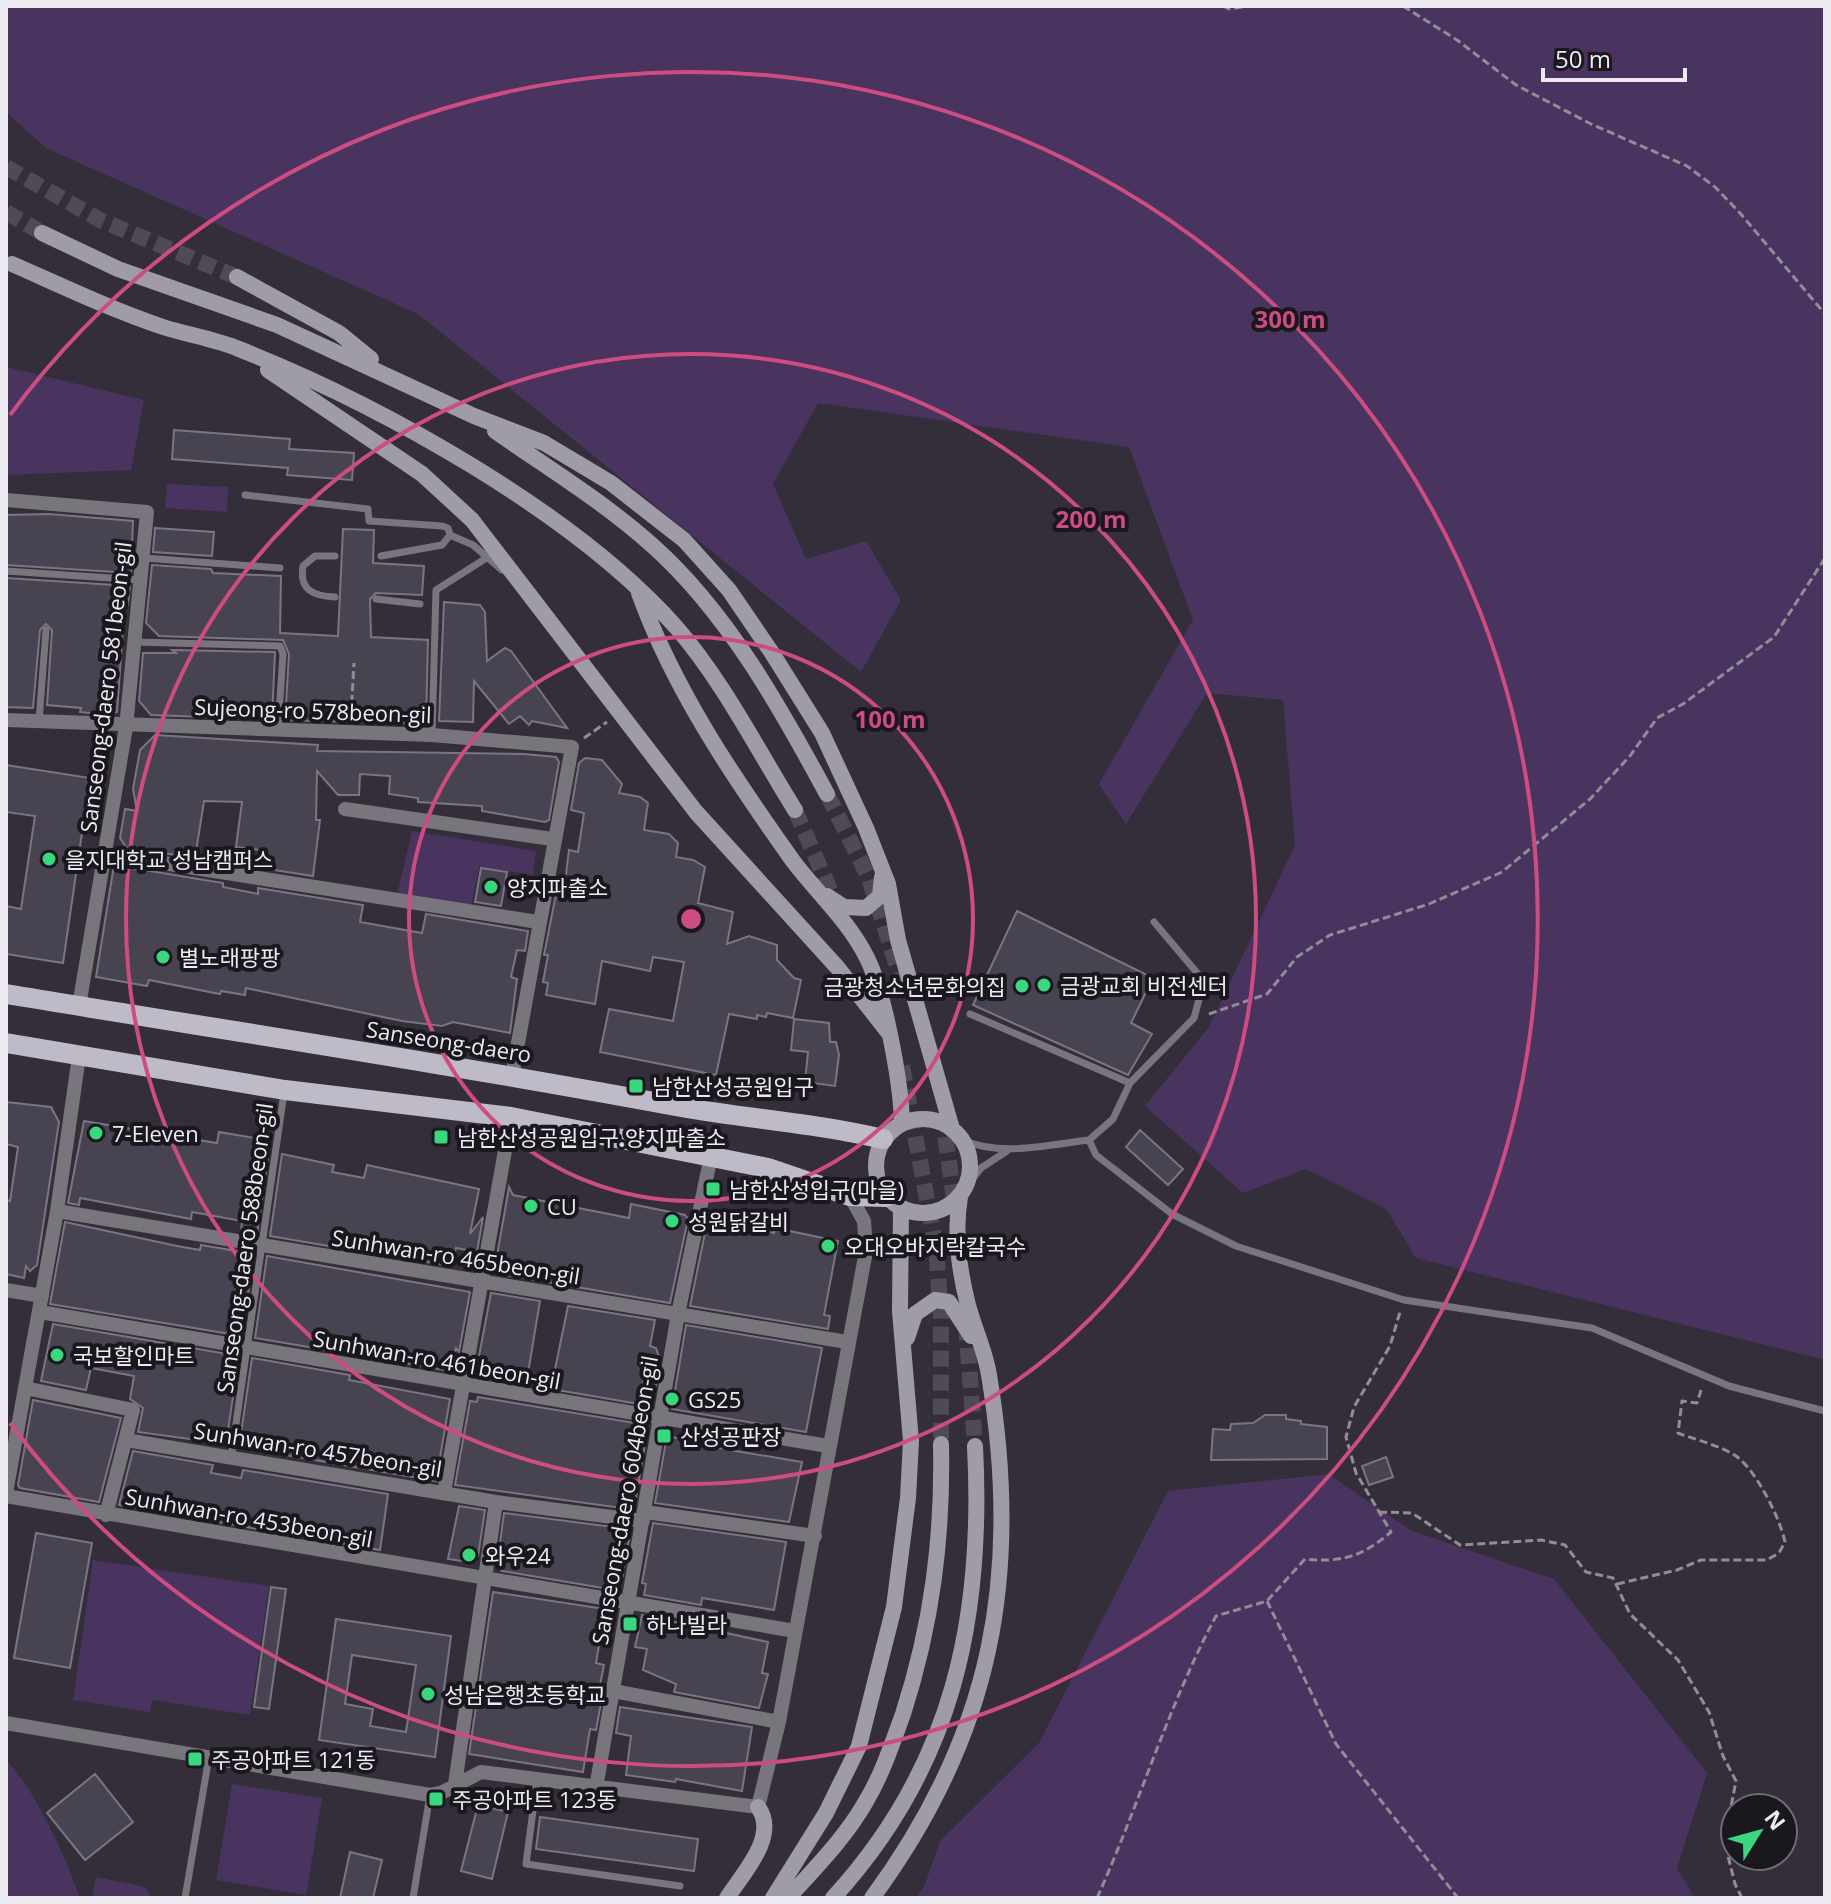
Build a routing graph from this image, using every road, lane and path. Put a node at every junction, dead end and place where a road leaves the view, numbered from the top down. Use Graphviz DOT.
graph roads {
  1 [pos="1223,6"];
  2 [pos="1249,6"];
  3 [pos="1403,6"];
  4 [pos="42,233"];
  5 [pos="12,264"];
  6 [pos="237,277"];
  7 [pos="1825,314"];
  8 [pos="237,348"];
  9 [pos="394,378"];
  10 [pos="474,416"];
  11 [pos="245,495"];
  12 [pos="6,500"];
  13 [pos="450,535"];
  14 [pos="335,556"];
  15 [pos="381,556"];
  16 [pos="488,557"];
  17 [pos="144,558"];
  18 [pos="1825,558"];
  19 [pos="280,568"];
  20 [pos="6,571"];
  21 [pos="142,580"];
  22 [pos="636,585"];
  23 [pos="529,595"];
  24 [pos="335,597"];
  25 [pos="376,599"];
  26 [pos="420,604"];
  27 [pos="46,630"];
  28 [pos="135,642"];
  29 [pos="354,663"];
  30 [pos="6,720"];
  31 [pos="610,720"];
  32 [pos="39,721"];
  33 [pos="126,727"];
  34 [pos="278,731"];
  35 [pos="350,733"];
  36 [pos="432,735"];
  37 [pos="572,747"];
  38 [pos="827,794"];
  39 [pos="345,809"];
  40 [pos="795,810"];
  41 [pos="552,839"];
  42 [pos="106,854"];
  43 [pos="882,868"];
  44 [pos="818,891"];
  45 [pos="538,922"];
  46 [pos="1154,922"];
  47 [pos="6,994"];
  48 [pos="79,1006"];
  49 [pos="970,1014"];
  50 [pos="1194,1018"];
  51 [pos="888,1032"];
  52 [pos="6,1043"];
  53 [pos="79,1056"];
  54 [pos="512,1076"];
  55 [pos="1130,1083"];
  56 [pos="285,1090"];
  57 [pos="511,1117"];
  58 [pos="902,1123"];
  59 [pos="957,1134"];
  60 [pos="883,1139"];
  61 [pos="1089,1140"];
  62 [pos="1009,1150"];
  63 [pos="711,1156"];
  64 [pos="962,1193"];
  65 [pos="850,1196"];
  66 [pos="894,1203"];
  67 [pos="57,1211"];
  68 [pos="264,1246"];
  69 [pos="481,1284"];
  70 [pos="6,1290"];
  71 [pos="42,1296"];
  72 [pos="1404,1300"];
  73 [pos="40,1312"];
  74 [pos="678,1314"];
  75 [pos="847,1342"];
  76 [pos="248,1349"];
  77 [pos="905,1349"];
  78 [pos="987,1361"];
  79 [pos="1705,1375"];
  80 [pos="465,1386"];
  81 [pos="25,1388"];
  82 [pos="1825,1411"];
  83 [pos="660,1418"];
  84 [pos="126,1440"];
  85 [pos="941,1444"];
  86 [pos="828,1446"];
  87 [pos="975,1446"];
  88 [pos="231,1458"];
  89 [pos="444,1492"];
  90 [pos="6,1495"];
  91 [pos="496,1502"];
  92 [pos="1379,1512"];
  93 [pos="106,1515"];
  94 [pos="644,1517"];
  95 [pos="815,1536"];
  96 [pos="486,1579"];
  97 [pos="1617,1584"];
  98 [pos="629,1600"];
  99 [pos="1267,1601"];
  100 [pos="795,1631"];
  101 [pos="613,1691"];
  102 [pos="779,1722"];
  103 [pos="6,1723"];
  104 [pos="209,1757"];
  105 [pos="537,1780"];
  106 [pos="455,1784"];
  107 [pos="596,1788"];
  108 [pos="430,1795"];
  109 [pos="758,1807"];
  110 [pos="680,1886"];
  111 [pos="185,1898"];
  112 [pos="413,1898"];
  113 [pos="727,1898"];
  114 [pos="773,1898"];
  115 [pos="788,1898"];
  116 [pos="833,1898"];
  117 [pos="872,1898"];
  118 [pos="1097,1898"];
  119 [pos="1458,1898"];
  120 [pos="1742,1898"];
  1 -- 2 [label="path"];
  3 -- 7 [label="path"];
  4 -- 9 [label="main road"];
  5 -- 8 [label="main road"];
  6 -- 9 [label="main road"];
  8 -- 22 [label="main road"];
  8 -- 23 [label="main road"];
  9 -- 10 [label="main road"];
  10 -- 38 [label="main road"];
  10 -- 43 [label="main road"];
  11 -- 13 [label="lane"];
  12 -- 17 [label="street, Sanseong-daero 581beon-gil"];
  13 -- 15 [label="lane"];
  13 -- 16 [label="lane"];
  14 -- 24 [label="lane"];
  16 -- 23 [label="lane"];
  16 -- 36 [label="lane"];
  17 -- 19 [label="lane"];
  17 -- 21 [label="street, Sanseong-daero 581beon-gil"];
  18 -- 50 [label="path"];
  20 -- 21 [label="lane"];
  21 -- 28 [label="street, Sanseong-daero 581beon-gil"];
  22 -- 40 [label="main road"];
  22 -- 44 [label="main road"];
  23 -- 51 [label="main road"];
  25 -- 26 [label="lane"];
  27 -- 32 [label="lane"];
  28 -- 33 [label="street, Sanseong-daero 581beon-gil"];
  28 -- 34 [label="lane"];
  29 -- 35 [label="path"];
  30 -- 32 [label="street, Sujeong-ro 578beon-gil"];
  31 -- 37 [label="path"];
  32 -- 33 [label="street, Sujeong-ro 578beon-gil"];
  33 -- 34 [label="street, Sujeong-ro 578beon-gil"];
  33 -- 42 [label="street, Sanseong-daero 581beon-gil"];
  34 -- 35 [label="street, Sujeong-ro 578beon-gil"];
  35 -- 36 [label="street, Sujeong-ro 578beon-gil"];
  36 -- 37 [label="street, Sujeong-ro 578beon-gil"];
  37 -- 41 [label="street"];
  39 -- 41 [label="street"];
  41 -- 45 [label="street"];
  42 -- 45 [label="street"];
  42 -- 48 [label="street, Sanseong-daero 581beon-gil"];
  43 -- 44 [label="main road"];
  43 -- 59 [label="main road"];
  44 -- 51 [label="main road"];
  45 -- 54 [label="street"];
  46 -- 50 [label="lane"];
  47 -- 48 [label="main road, Sanseong-daero"];
  48 -- 54 [label="main road, Sanseong-daero"];
  49 -- 55 [label="lane"];
  50 -- 55 [label="lane"];
  51 -- 58 [label="main road"];
  52 -- 53 [label="main road"];
  53 -- 56 [label="main road"];
  53 -- 67 [label="street"];
  54 -- 60 [label="main road, Sanseong-daero"];
  55 -- 61 [label="lane"];
  56 -- 57 [label="main road"];
  56 -- 68 [label="lane, Sanseong-daero 588beon-gil"];
  57 -- 63 [label="main road"];
  57 -- 69 [label="street"];
  58 -- 59 [label="main road"];
  58 -- 60 [label="main road"];
  59 -- 62 [label="lane"];
  59 -- 64 [label="main road"];
  60 -- 66 [label="main road"];
  61 -- 62 [label="lane"];
  61 -- 72 [label="lane"];
  62 -- 64 [label="lane"];
  63 -- 65 [label="main road"];
  63 -- 74 [label="street, Sanseong-daero 604beon-gil"];
  64 -- 66 [label="main road"];
  64 -- 78 [label="main road"];
  65 -- 66 [label="main road"];
  65 -- 75 [label="street"];
  66 -- 77 [label="main road"];
  67 -- 68 [label="street, Sunhwan-ro 465beon-gil"];
  67 -- 71 [label="street"];
  68 -- 69 [label="street, Sunhwan-ro 465beon-gil"];
  68 -- 76 [label="lane, Sanseong-daero 588beon-gil"];
  69 -- 74 [label="street, Sunhwan-ro 465beon-gil"];
  69 -- 80 [label="street"];
  70 -- 71 [label="street"];
  71 -- 73 [label="street"];
  72 -- 79 [label="lane"];
  72 -- 92 [label="path"];
  73 -- 76 [label="street, Sunhwan-ro 461beon-gil"];
  73 -- 81 [label="street"];
  74 -- 75 [label="street, Sunhwan-ro 465beon-gil"];
  74 -- 83 [label="street, Sanseong-daero 604beon-gil"];
  75 -- 86 [label="street"];
  76 -- 80 [label="street, Sunhwan-ro 461beon-gil"];
  76 -- 88 [label="lane, Sanseong-daero 588beon-gil"];
  77 -- 78 [label="main road"];
  77 -- 114 [label="main road"];
  78 -- 117 [label="main road"];
  79 -- 82 [label="lane"];
  79 -- 97 [label="path"];
  80 -- 83 [label="street, Sunhwan-ro 461beon-gil"];
  80 -- 89 [label="street"];
  81 -- 84 [label="street"];
  81 -- 90 [label="street"];
  83 -- 86 [label="street, Sunhwan-ro 461beon-gil"];
  83 -- 94 [label="street, Sanseong-daero 604beon-gil"];
  84 -- 88 [label="street, Sunhwan-ro 457beon-gil"];
  84 -- 93 [label="street"];
  85 -- 115 [label="main road"];
  86 -- 95 [label="street"];
  87 -- 116 [label="main road"];
  88 -- 89 [label="street, Sunhwan-ro 457beon-gil"];
  89 -- 91 [label="street, Sunhwan-ro 457beon-gil"];
  90 -- 93 [label="street, Sunhwan-ro 453beon-gil"];
  91 -- 94 [label="street, Sunhwan-ro 457beon-gil"];
  91 -- 96 [label="street"];
  92 -- 97 [label="path"];
  92 -- 99 [label="path"];
  93 -- 96 [label="street, Sunhwan-ro 453beon-gil"];
  94 -- 95 [label="street, Sunhwan-ro 457beon-gil"];
  94 -- 98 [label="street, Sanseong-daero 604beon-gil"];
  95 -- 100 [label="street"];
  96 -- 98 [label="street, Sunhwan-ro 453beon-gil"];
  96 -- 106 [label="street"];
  97 -- 120 [label="path"];
  98 -- 100 [label="street, Sunhwan-ro 453beon-gil"];
  98 -- 101 [label="street, Sanseong-daero 604beon-gil"];
  99 -- 118 [label="path"];
  99 -- 119 [label="path"];
  100 -- 102 [label="street"];
  101 -- 102 [label="street"];
  101 -- 107 [label="street, Sanseong-daero 604beon-gil"];
  102 -- 109 [label="street"];
  103 -- 104 [label="street"];
  104 -- 108 [label="street"];
  104 -- 111 [label="lane"];
  105 -- 106 [label="street"];
  105 -- 107 [label="street"];
  105 -- 110 [label="lane"];
  106 -- 108 [label="street"];
  107 -- 109 [label="street"];
  108 -- 112 [label="lane"];
  109 -- 113 [label="main road"];
}
